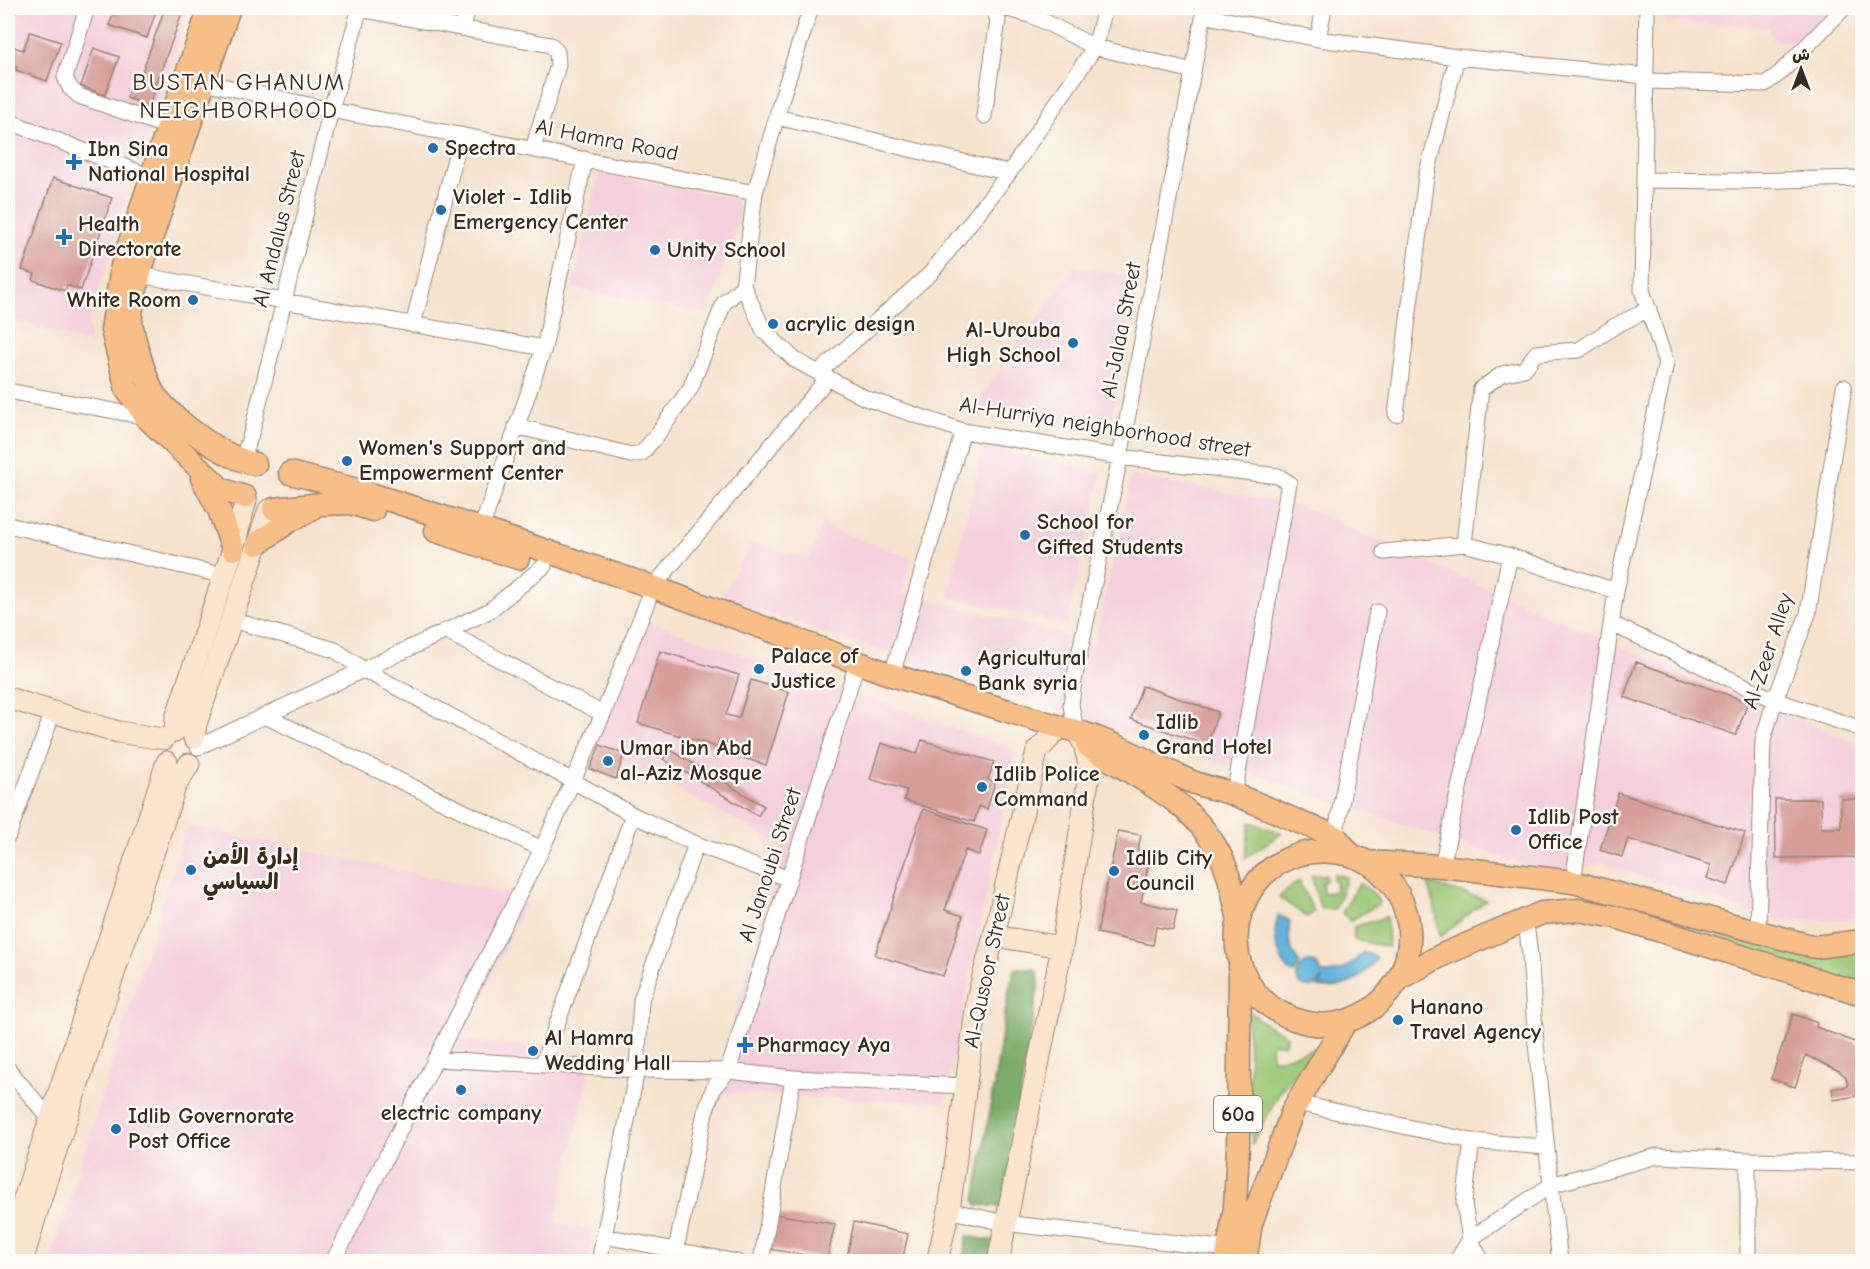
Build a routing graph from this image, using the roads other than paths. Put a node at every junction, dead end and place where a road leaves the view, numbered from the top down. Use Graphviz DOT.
graph roads {
  1 [pos="87,8"];
  2 [pos="210,8"];
  3 [pos="229,8"];
  4 [pos="359,8"];
  5 [pos="468,8"];
  6 [pos="811,8"];
  7 [pos="993,8"];
  8 [pos="1005,8"];
  9 [pos="1105,8"];
  10 [pos="1324,8"];
  11 [pos="1647,8"];
  12 [pos="1844,8"];
  13 [pos="1204,11"];
  14 [pos="463,28"];
  15 [pos="1318,39"];
  16 [pos="1095,47"];
  17 [pos="1457,57"];
  18 [pos="1193,71"];
  19 [pos="1646,78"];
  20 [pos="204,82"];
  21 [pos="331,110"];
  22 [pos="984,116"];
  23 [pos="777,117"];
  24 [pos="8,121"];
  25 [pos="168,127"];
  26 [pos="461,135"];
  27 [pos="533,149"];
  28 [pos="585,159"];
  29 [pos="1009,173"];
  30 [pos="1863,178"];
  31 [pos="161,180"];
  32 [pos="1644,180"];
  33 [pos="755,193"];
  34 [pos="139,275"];
  35 [pos="743,286"];
  36 [pos="284,302"];
  37 [pos="1649,309"];
  38 [pos="413,325"];
  39 [pos="544,348"];
  40 [pos="823,375"];
  41 [pos="1844,387"];
  42 [pos="8,391"];
  43 [pos="1396,414"];
  44 [pos="146,417"];
  45 [pos="516,426"];
  46 [pos="963,431"];
  47 [pos="1120,457"];
  48 [pos="248,462"];
  49 [pos="196,466"];
  50 [pos="290,473"];
  51 [pos="246,498"];
  52 [pos="319,504"];
  53 [pos="272,510"];
  54 [pos="8,525"];
  55 [pos="481,529"];
  56 [pos="257,544"];
  57 [pos="1464,544"];
  58 [pos="233,549"];
  59 [pos="1384,552"];
  60 [pos="1510,556"];
  61 [pos="544,566"];
  62 [pos="225,576"];
  63 [pos="1616,591"];
  64 [pos="650,594"];
  65 [pos="1377,612"];
  66 [pos="232,620"];
  67 [pos="1612,624"];
  68 [pos="445,631"];
  69 [pos="364,670"];
  70 [pos="855,673"];
  71 [pos="892,675"];
  72 [pos="8,698"];
  73 [pos="1775,700"];
  74 [pos="53,712"];
  75 [pos="603,714"];
  76 [pos="265,716"];
  77 [pos="1863,729"];
  78 [pos="1068,734"];
  79 [pos="178,748"];
  80 [pos="573,781"];
  81 [pos="1234,795"];
  82 [pos="633,815"];
  83 [pos="8,836"];
  84 [pos="1335,837"];
  85 [pos="696,844"];
  86 [pos="542,849"];
  87 [pos="1359,859"];
  88 [pos="1442,866"];
  89 [pos="789,879"];
  90 [pos="1573,882"];
  91 [pos="1238,916"];
  92 [pos="1526,920"];
  93 [pos="1758,931"];
  94 [pos="993,936"];
  95 [pos="1863,941"];
  96 [pos="1062,947"];
  97 [pos="1240,965"];
  98 [pos="1400,978"];
  99 [pos="1863,994"];
  100 [pos="1346,1021"];
  101 [pos="435,1059"];
  102 [pos="542,1065"];
  103 [pos="8,1069"];
  104 [pos="637,1070"];
  105 [pos="728,1071"];
  106 [pos="793,1078"];
  107 [pos="965,1086"];
  108 [pos="1297,1103"];
  109 [pos="50,1119"];
  110 [pos="1472,1142"];
  111 [pos="1545,1147"];
  112 [pos="1748,1160"];
  113 [pos="1863,1162"];
  114 [pos="1551,1185"];
  115 [pos="949,1210"];
  116 [pos="1004,1223"];
  117 [pos="604,1236"];
  118 [pos="1470,1239"];
  119 [pos="8,1248"];
  120 [pos="676,1249"];
  121 [pos="1233,1257"];
  122 [pos="22,1262"];
  123 [pos="333,1262"];
  124 [pos="599,1262"];
  125 [pos="737,1262"];
  126 [pos="761,1262"];
  127 [pos="937,1262"];
  128 [pos="998,1262"];
  129 [pos="1456,1262"];
  130 [pos="1482,1262"];
  131 [pos="1560,1262"];
  132 [pos="1748,1262"];
  1 -- 25 [label="street"];
  2 -- 25 [label="main road"];
  3 -- 20 [label="main road"];
  4 -- 14 [label="street"];
  4 -- 21 [label="street, Al Andalus Street"];
  5 -- 14 [label="street"];
  6 -- 23 [label="street"];
  7 -- 22 [label="street"];
  8 -- 16 [label="street"];
  9 -- 16 [label="street"];
  10 -- 15 [label="street"];
  11 -- 19 [label="street"];
  12 -- 19 [label="street"];
  13 -- 15 [label="street"];
  13 -- 18 [label="street, Al-Jalaa Street"];
  14 -- 27 [label="street"];
  15 -- 17 [label="street"];
  16 -- 18 [label="street"];
  16 -- 29 [label="street"];
  17 -- 19 [label="street"];
  17 -- 43 [label="street"];
  18 -- 47 [label="street, Al-Jalaa Street"];
  19 -- 32 [label="street"];
  20 -- 21 [label="street, Al Hamra Road"];
  20 -- 31 [label="main road"];
  21 -- 26 [label="street, Al Hamra Road"];
  21 -- 36 [label="street, Al Andalus Street"];
  23 -- 29 [label="street"];
  23 -- 33 [label="street"];
  24 -- 31 [label="street"];
  25 -- 31 [label="main road"];
  26 -- 27 [label="street, Al Hamra Road"];
  26 -- 38 [label="street"];
  27 -- 28 [label="street, Al Hamra Road"];
  28 -- 33 [label="street, Al Hamra Road"];
  28 -- 39 [label="street"];
  29 -- 40 [label="street"];
  30 -- 32 [label="street"];
  31 -- 34 [label="main road"];
  31 -- 44 [label="main road"];
  32 -- 37 [label="street"];
  33 -- 35 [label="street"];
  34 -- 36 [label="street"];
  34 -- 48 [label="main road"];
  35 -- 40 [label="street, Al-Hurriya neighborhood street"];
  35 -- 45 [label="street"];
  36 -- 38 [label="street"];
  36 -- 48 [label="street, Al Andalus Street"];
  37 -- 57 [label="street"];
  37 -- 63 [label="street"];
  38 -- 39 [label="street"];
  39 -- 45 [label="street"];
  40 -- 46 [label="street, Al-Hurriya neighborhood street"];
  40 -- 64 [label="street"];
  41 -- 73 [label="street, Al-Zeer Alley"];
  42 -- 44 [label="street"];
  44 -- 49 [label="main road"];
  45 -- 55 [label="street"];
  46 -- 47 [label="street, Al-Hurriya neighborhood street"];
  46 -- 71 [label="street"];
  47 -- 78 [label="street, Al-Jalaa Street"];
  47 -- 81 [label="street, Al-Hurriya neighborhood street"];
  48 -- 50 [label="main road"];
  48 -- 51 [label="main road"];
  49 -- 51 [label="main road"];
  49 -- 58 [label="main road"];
  50 -- 53 [label="main road"];
  50 -- 55 [label="main road"];
  51 -- 53 [label="main road"];
  51 -- 58 [label="street"];
  52 -- 53 [label="main road"];
  52 -- 56 [label="main road"];
  52 -- 61 [label="main road"];
  53 -- 56 [label="street"];
  54 -- 62 [label="street"];
  55 -- 64 [label="main road"];
  56 -- 66 [label="street"];
  57 -- 59 [label="street"];
  57 -- 60 [label="street"];
  58 -- 62 [label="street"];
  60 -- 63 [label="street"];
  60 -- 88 [label="street"];
  61 -- 64 [label="main road"];
  61 -- 68 [label="street"];
  62 -- 79 [label="street"];
  63 -- 67 [label="street"];
  64 -- 70 [label="main road"];
  64 -- 71 [label="main road"];
  64 -- 75 [label="street"];
  65 -- 84 [label="street"];
  66 -- 69 [label="street"];
  66 -- 79 [label="street"];
  67 -- 73 [label="street"];
  67 -- 90 [label="street"];
  68 -- 69 [label="street"];
  68 -- 75 [label="street"];
  69 -- 76 [label="street"];
  69 -- 80 [label="street"];
  70 -- 78 [label="main road"];
  70 -- 89 [label="street, Al Janoubi Street"];
  71 -- 78 [label="main road"];
  72 -- 74 [label="street"];
  73 -- 77 [label="street"];
  73 -- 93 [label="street, Al-Zeer Alley"];
  74 -- 79 [label="street"];
  74 -- 83 [label="street"];
  75 -- 80 [label="street"];
  76 -- 79 [label="street"];
  76 -- 86 [label="street"];
  78 -- 81 [label="main road"];
  78 -- 91 [label="main road"];
  78 -- 94 [label="street, Al-Qusoor Street"];
  78 -- 96 [label="street"];
  79 -- 109 [label="street"];
  79 -- 122 [label="street"];
  80 -- 82 [label="street"];
  80 -- 86 [label="street"];
  81 -- 84 [label="main road"];
  82 -- 85 [label="street"];
  82 -- 102 [label="street"];
  84 -- 87 [label="main road"];
  85 -- 89 [label="street"];
  85 -- 104 [label="street"];
  86 -- 101 [label="street"];
  87 -- 88 [label="main road"];
  87 -- 91 [label="main road"];
  87 -- 98 [label="main road"];
  88 -- 90 [label="main road"];
  89 -- 105 [label="street, Al Janoubi Street"];
  90 -- 93 [label="main road"];
  91 -- 97 [label="main road"];
  92 -- 98 [label="main road"];
  92 -- 99 [label="main road"];
  92 -- 111 [label="street"];
  93 -- 95 [label="main road"];
  94 -- 96 [label="street"];
  94 -- 107 [label="street, Al-Qusoor Street"];
  96 -- 116 [label="street"];
  97 -- 100 [label="main road"];
  97 -- 121 [label="main road, 60a"];
  98 -- 100 [label="main road"];
  100 -- 108 [label="main road, 60a"];
  101 -- 102 [label="street"];
  101 -- 123 [label="street"];
  102 -- 104 [label="street"];
  103 -- 109 [label="street"];
  104 -- 105 [label="street"];
  104 -- 117 [label="street"];
  105 -- 106 [label="street"];
  105 -- 120 [label="street, Al Janoubi Street"];
  106 -- 107 [label="street"];
  106 -- 126 [label="street"];
  107 -- 115 [label="street, Al-Qusoor Street"];
  108 -- 110 [label="street"];
  108 -- 121 [label="main road, 60a"];
  109 -- 119 [label="street"];
  110 -- 111 [label="street"];
  110 -- 118 [label="street"];
  111 -- 114 [label="street"];
  112 -- 113 [label="street"];
  112 -- 114 [label="street"];
  112 -- 132 [label="street"];
  114 -- 118 [label="street"];
  114 -- 131 [label="street"];
  115 -- 116 [label="street"];
  115 -- 127 [label="street, Al-Qusoor Street"];
  116 -- 121 [label="street"];
  116 -- 128 [label="street"];
  117 -- 120 [label="street"];
  117 -- 124 [label="street"];
  118 -- 129 [label="street"];
  118 -- 130 [label="street"];
  120 -- 125 [label="street"];
}
